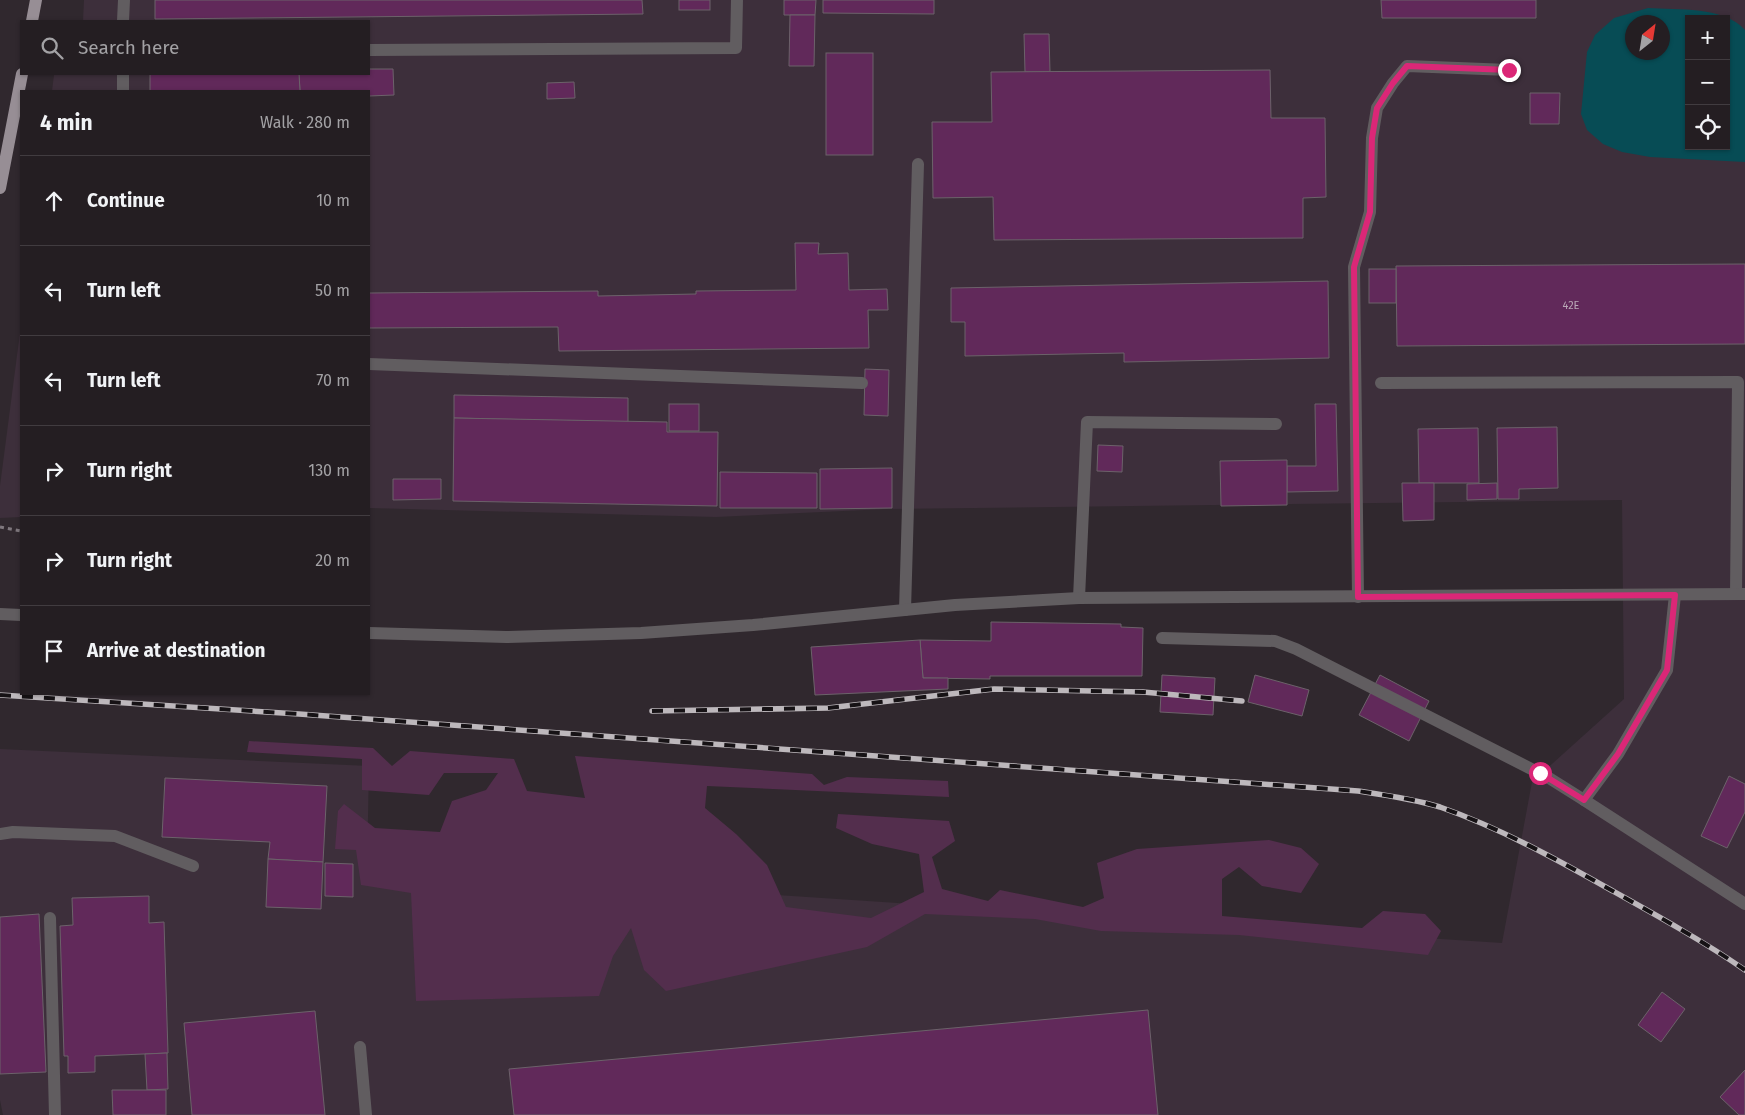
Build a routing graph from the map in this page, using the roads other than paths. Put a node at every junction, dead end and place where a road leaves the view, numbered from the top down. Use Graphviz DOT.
graph roads {
  1 [pos="36,0"];
  2 [pos="124,0"];
  3 [pos="737,0"];
  4 [pos="32,20"];
  5 [pos="124,20"];
  6 [pos="370,50"];
  7 [pos="1509,70"];
  8 [pos="22,75"];
  9 [pos="123,75"];
  10 [pos="123,90"];
  11 [pos="918,164"];
  12 [pos="0,188"];
  13 [pos="370,364"];
  14 [pos="862,383"];
  15 [pos="1382,383"];
  16 [pos="1276,424"];
  17 [pos="1740,594"];
  18 [pos="1675,595"];
  19 [pos="1358,597"];
  20 [pos="1079,598"];
  21 [pos="905,610"];
  22 [pos="0,614"];
  23 [pos="20,615"];
  24 [pos="370,633"];
  25 [pos="1162,638"];
  26 [pos="1584,800"];
  27 [pos="0,834"];
  28 [pos="193,866"];
  29 [pos="1745,904"];
  30 [pos="50,918"];
  31 [pos="360,1047"];
  32 [pos="55,1115"];
  33 [pos="366,1115"];
  1 -- 4 [label="main road"];
  2 -- 5 [label="street"];
  3 -- 6 [label="street"];
  7 -- 19 [label="street"];
  8 -- 12 [label="main road"];
  9 -- 10 [label="street"];
  11 -- 21 [label="street"];
  13 -- 14 [label="street"];
  15 -- 17 [label="street"];
  16 -- 20 [label="street"];
  17 -- 18 [label="street"];
  18 -- 19 [label="street"];
  18 -- 26 [label="street"];
  19 -- 20 [label="street"];
  20 -- 21 [label="street"];
  21 -- 24 [label="street"];
  22 -- 23 [label="street"];
  25 -- 26 [label="street"];
  26 -- 29 [label="street"];
  27 -- 28 [label="street"];
  30 -- 32 [label="street"];
  31 -- 33 [label="street"];
}
